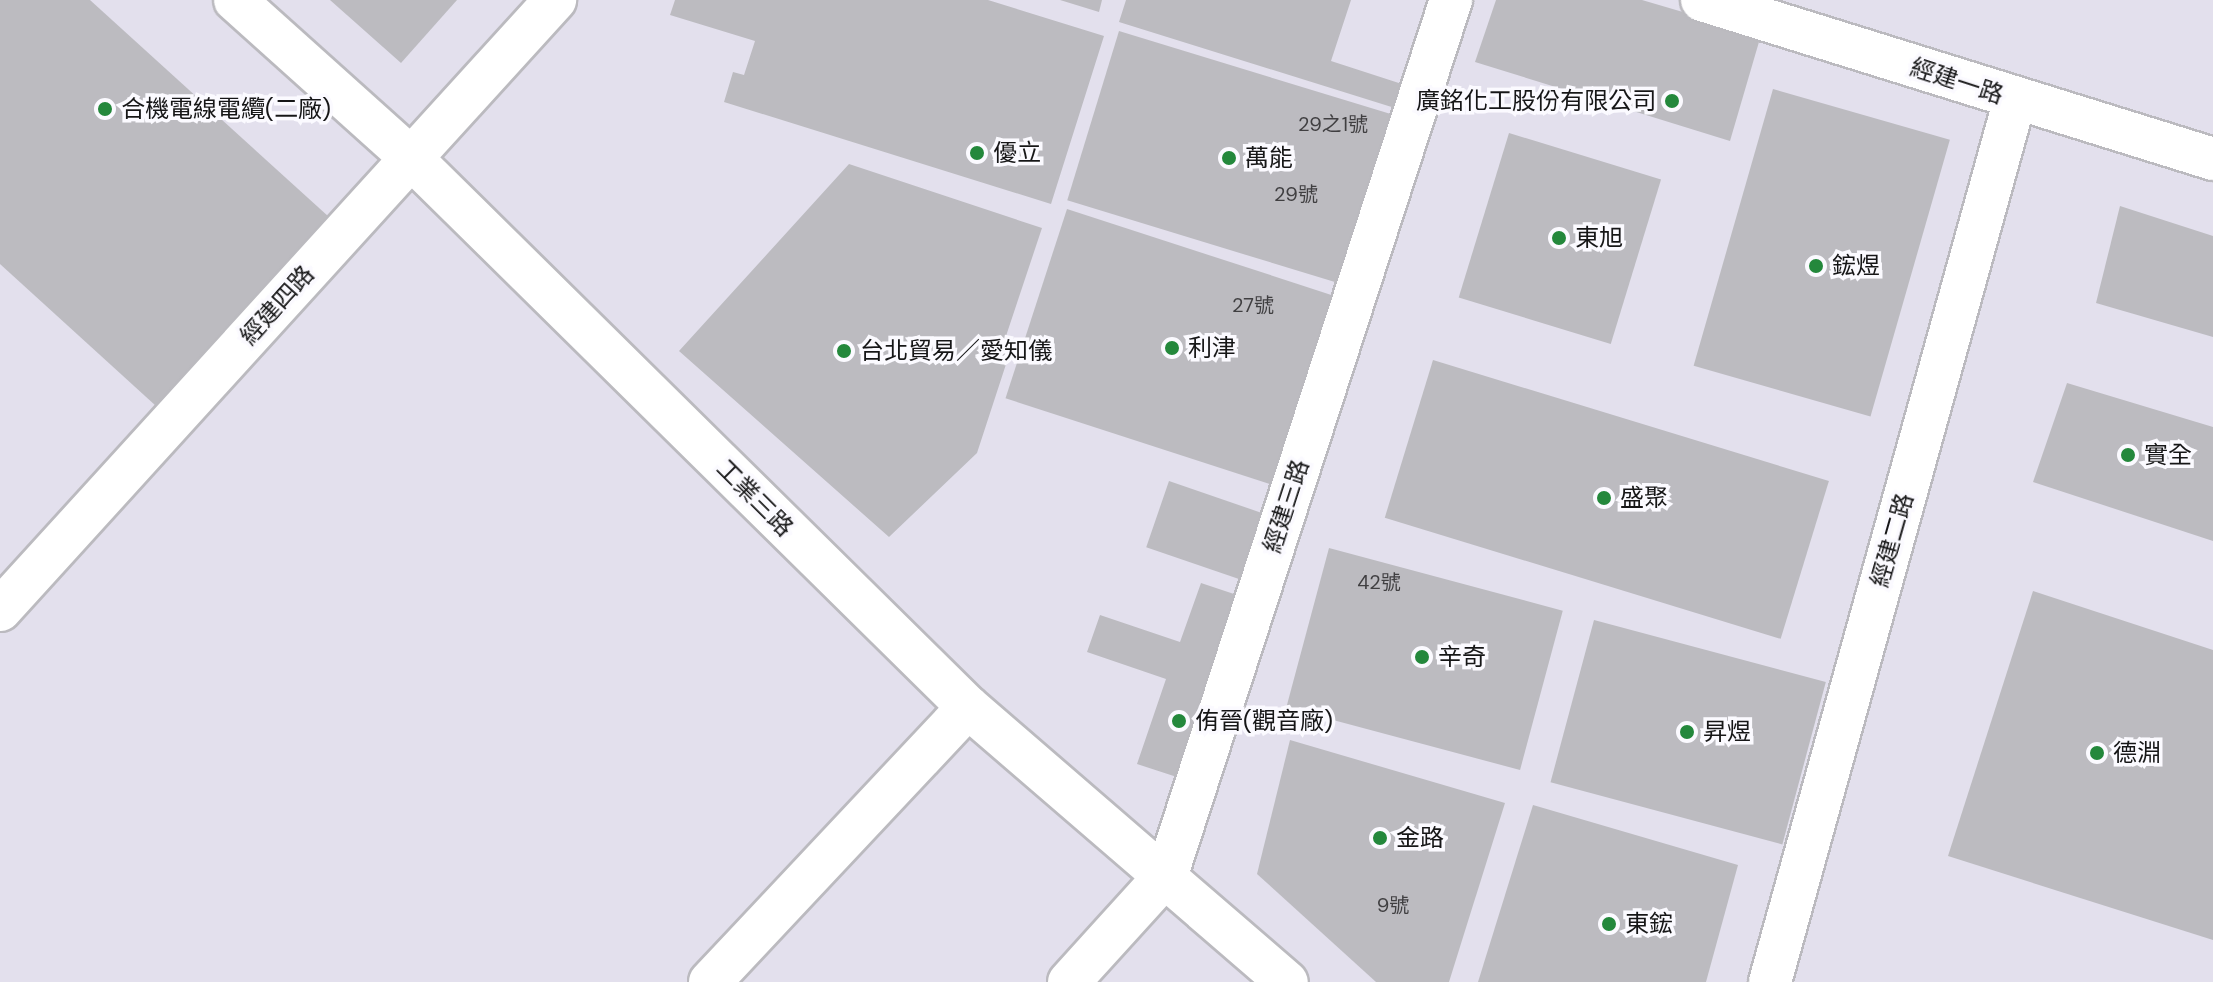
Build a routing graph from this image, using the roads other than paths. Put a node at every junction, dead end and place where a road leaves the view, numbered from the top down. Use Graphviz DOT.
graph roads {
  1 [pos="235,0"];
  2 [pos="555,0"];
  3 [pos="1451,0"];
  4 [pos="1702,0"];
  5 [pos="2015,99"];
  6 [pos="411,158"];
  7 [pos="2213,159"];
  8 [pos="0,610"];
  9 [pos="968,707"];
  10 [pos="1167,874"];
  11 [pos="710,982"];
  12 [pos="1069,982"];
  13 [pos="1287,982"];
  14 [pos="1770,982"];
  1 -- 6 [label="street, 工業三路"];
  2 -- 6 [label="street, 經建四路"];
  3 -- 10 [label="street, 經建三路"];
  4 -- 5 [label="street, 經建一路"];
  5 -- 7 [label="street, 經建一路"];
  5 -- 14 [label="street, 經建二路"];
  6 -- 8 [label="street, 經建四路"];
  6 -- 9 [label="street, 工業三路"];
  9 -- 10 [label="street, 工業三路"];
  9 -- 11 [label="street"];
  10 -- 12 [label="street, 經建三路"];
  10 -- 13 [label="street, 工業三路"];
}
